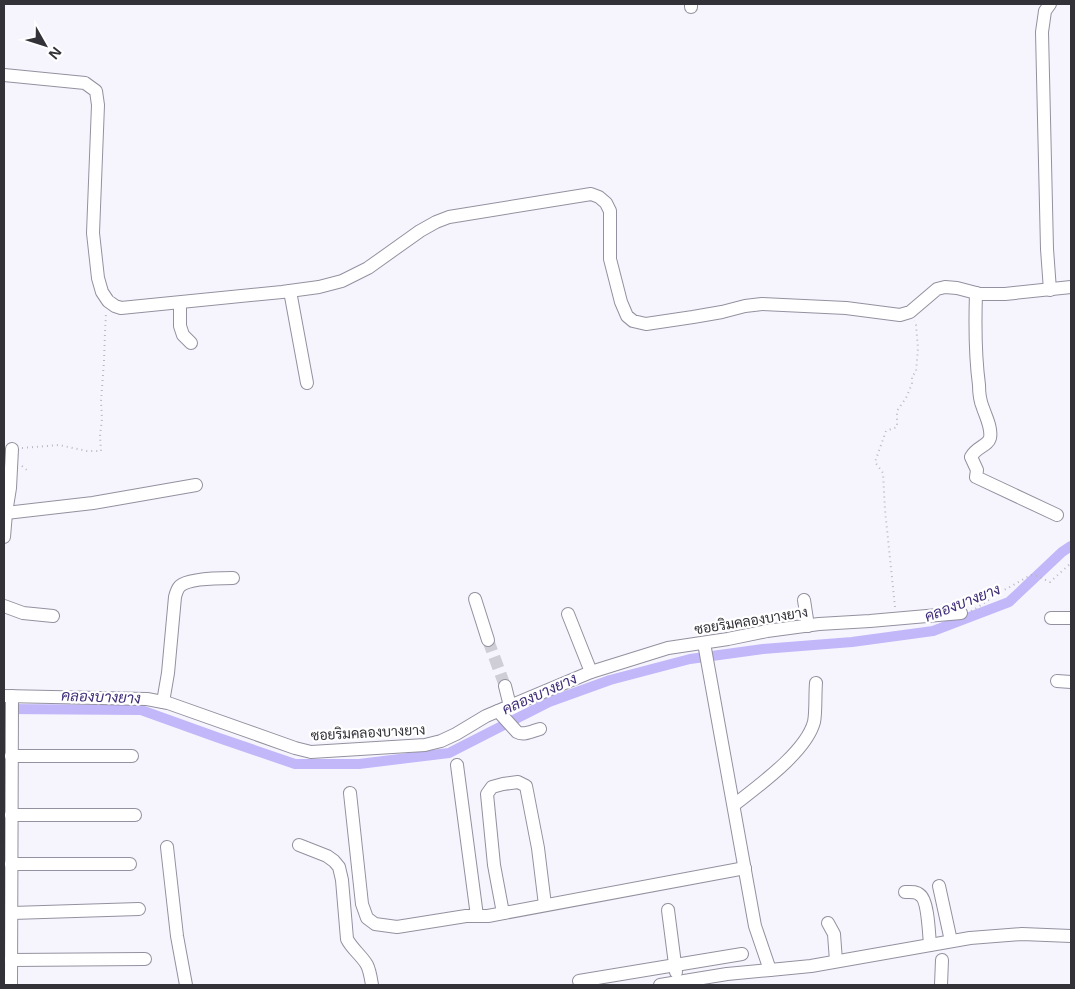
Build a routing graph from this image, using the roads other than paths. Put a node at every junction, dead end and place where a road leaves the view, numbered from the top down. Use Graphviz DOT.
graph roads {
  1 [pos="1050,4"];
  2 [pos="4,74"];
  3 [pos="1071,287"];
  4 [pos="1050,290"];
  5 [pos="290,291"];
  6 [pos="976,293"];
  7 [pos="180,303"];
  8 [pos="191,343"];
  9 [pos="307,383"];
  10 [pos="12,449"];
  11 [pos="196,485"];
  12 [pos="1057,515"];
  13 [pos="5,518"];
  14 [pos="4,537"];
  15 [pos="233,578"];
  16 [pos="475,598"];
  17 [pos="804,600"];
  18 [pos="4,606"];
  19 [pos="961,613"];
  20 [pos="568,614"];
  21 [pos="52,616"];
  22 [pos="1051,618"];
  23 [pos="1071,618"];
  24 [pos="808,626"];
  25 [pos="488,640"];
  26 [pos="704,646"];
  27 [pos="591,672"];
  28 [pos="1057,681"];
  29 [pos="1071,682"];
  30 [pos="816,684"];
  31 [pos="505,686"];
  32 [pos="9,700"];
  33 [pos="163,702"];
  34 [pos="504,712"];
  35 [pos="540,729"];
  36 [pos="11,756"];
  37 [pos="132,756"];
  38 [pos="457,765"];
  39 [pos="350,793"];
  40 [pos="734,805"];
  41 [pos="135,815"];
  42 [pos="11,816"];
  43 [pos="299,845"];
  44 [pos="167,847"];
  45 [pos="11,864"];
  46 [pos="130,864"];
  47 [pos="745,868"];
  48 [pos="939,886"];
  49 [pos="905,892"];
  50 [pos="545,905"];
  51 [pos="139,909"];
  52 [pos="668,910"];
  53 [pos="12,913"];
  54 [pos="503,913"];
  55 [pos="483,916"];
  56 [pos="828,923"];
  57 [pos="1071,936"];
  58 [pos="951,941"];
  59 [pos="930,945"];
  60 [pos="742,954"];
  61 [pos="145,959"];
  62 [pos="12,960"];
  63 [pos="942,960"];
  64 [pos="836,961"];
  65 [pos="675,965"];
  66 [pos="770,970"];
  67 [pos="579,981"];
  68 [pos="678,982"];
  69 [pos="11,985"];
  70 [pos="186,985"];
  71 [pos="372,985"];
  72 [pos="660,985"];
  73 [pos="941,985"];
  1 -- 4 [label="street"];
  2 -- 7 [label="street"];
  3 -- 4 [label="street"];
  4 -- 6 [label="street"];
  5 -- 6 [label="street"];
  5 -- 7 [label="street"];
  5 -- 9 [label="street"];
  6 -- 12 [label="street"];
  7 -- 8 [label="street"];
  10 -- 13 [label="street"];
  11 -- 13 [label="street"];
  13 -- 14 [label="street"];
  15 -- 33 [label="street"];
  16 -- 25 [label="street"];
  17 -- 24 [label="street"];
  18 -- 21 [label="street"];
  19 -- 24 [label="street, ซอยริมคลองบางยาง"];
  20 -- 27 [label="street"];
  22 -- 23 [label="street"];
  24 -- 26 [label="street, ซอยริมคลองบางยาง"];
  26 -- 27 [label="street, ซอยริมคลองบางยาง"];
  26 -- 40 [label="street"];
  27 -- 34 [label="street, ซอยริมคลองบางยาง"];
  28 -- 29 [label="street"];
  30 -- 40 [label="street"];
  31 -- 34 [label="street"];
  32 -- 33 [label="street, ซอยริมคลองบางยาง"];
  32 -- 36 [label="street"];
  33 -- 34 [label="street, ซอยริมคลองบางยาง"];
  34 -- 35 [label="street"];
  36 -- 37 [label="street"];
  36 -- 42 [label="street"];
  38 -- 55 [label="street"];
  39 -- 55 [label="street"];
  40 -- 47 [label="street"];
  41 -- 42 [label="street"];
  42 -- 45 [label="street"];
  43 -- 71 [label="street"];
  44 -- 70 [label="street"];
  45 -- 46 [label="street"];
  45 -- 53 [label="street"];
  47 -- 50 [label="street"];
  47 -- 66 [label="street"];
  48 -- 58 [label="street"];
  49 -- 59 [label="street"];
  50 -- 54 [label="street"];
  50 -- 54 [label="street"];
  51 -- 53 [label="street"];
  52 -- 65 [label="street"];
  53 -- 62 [label="street"];
  54 -- 55 [label="street"];
  56 -- 64 [label="street"];
  57 -- 58 [label="street"];
  58 -- 59 [label="street"];
  59 -- 64 [label="street"];
  60 -- 65 [label="street"];
  61 -- 62 [label="street"];
  62 -- 69 [label="street"];
  63 -- 73 [label="street"];
  64 -- 66 [label="street"];
  65 -- 67 [label="street"];
  65 -- 68 [label="street"];
  66 -- 68 [label="street"];
  68 -- 72 [label="street"];
}
